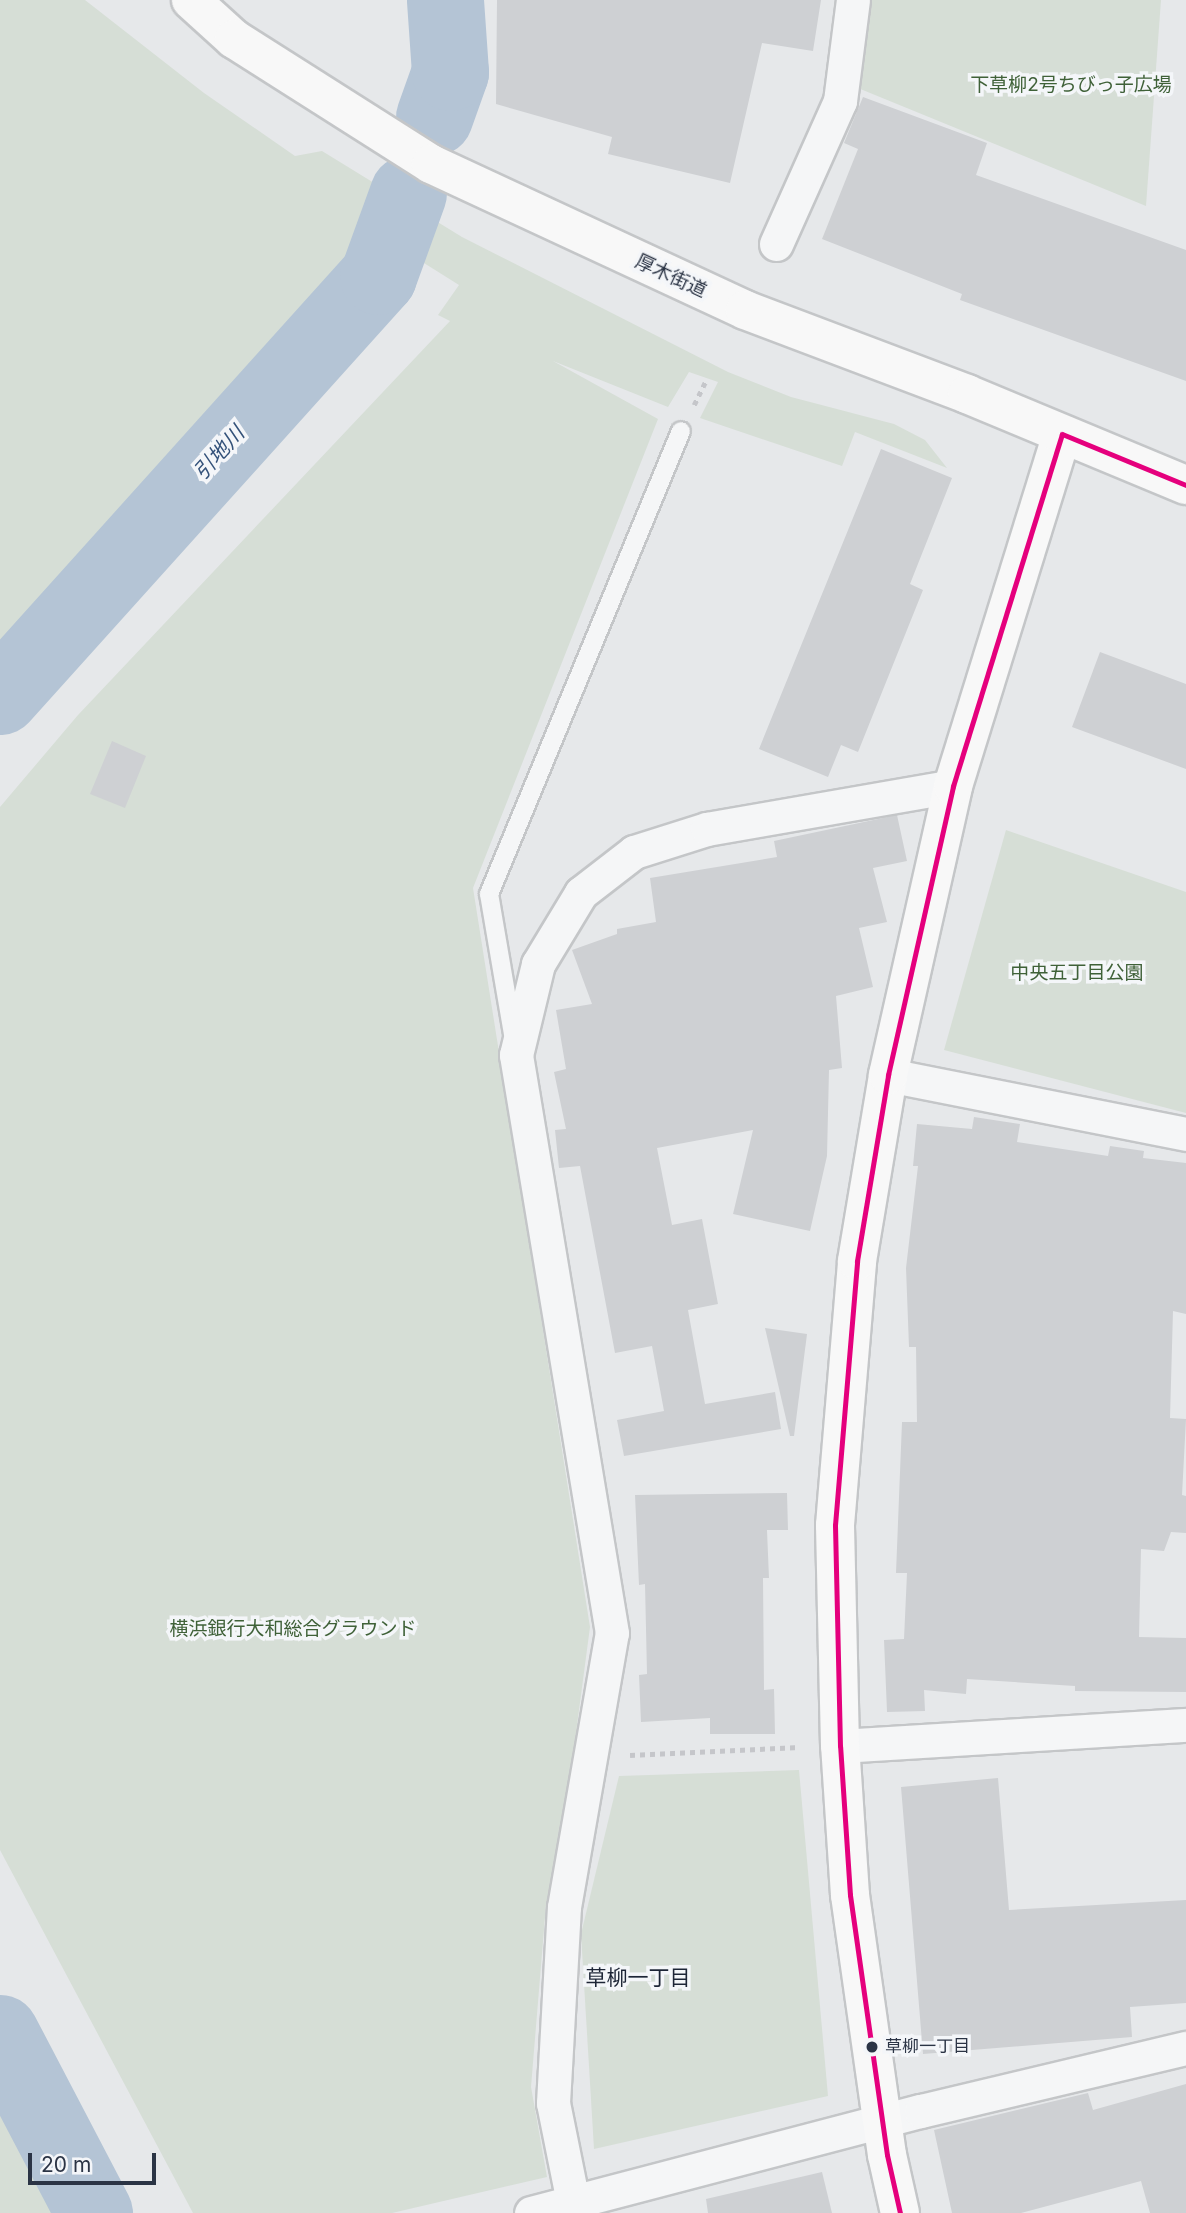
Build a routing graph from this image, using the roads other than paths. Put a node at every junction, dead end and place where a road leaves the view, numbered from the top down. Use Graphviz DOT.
graph roads {
  1 [pos="191,0"];
  2 [pos="853,0"];
  3 [pos="776,244"];
  4 [pos="681,430"];
  5 [pos="1062,435"];
  6 [pos="1186,485"];
  7 [pos="953,786"];
  8 [pos="516,1055"];
  9 [pos="888,1075"];
  10 [pos="1186,1134"];
  11 [pos="1186,1725"];
  12 [pos="824,1746"];
  13 [pos="1186,2048"];
  14 [pos="882,2121"];
  15 [pos="573,2202"];
  16 [pos="531,2213"];
  17 [pos="900,2213"];
  1 -- 5 [label="street, 厚木街道"];
  2 -- 3 [label="street"];
  4 -- 8 [label="lane"];
  5 -- 6 [label="street, 厚木街道"];
  5 -- 7 [label="street"];
  7 -- 8 [label="street"];
  7 -- 9 [label="street"];
  8 -- 15 [label="street"];
  9 -- 10 [label="street"];
  9 -- 12 [label="street"];
  11 -- 12 [label="street"];
  12 -- 14 [label="street"];
  13 -- 14 [label="street"];
  14 -- 15 [label="street"];
  14 -- 17 [label="street"];
  15 -- 16 [label="street"];
}
